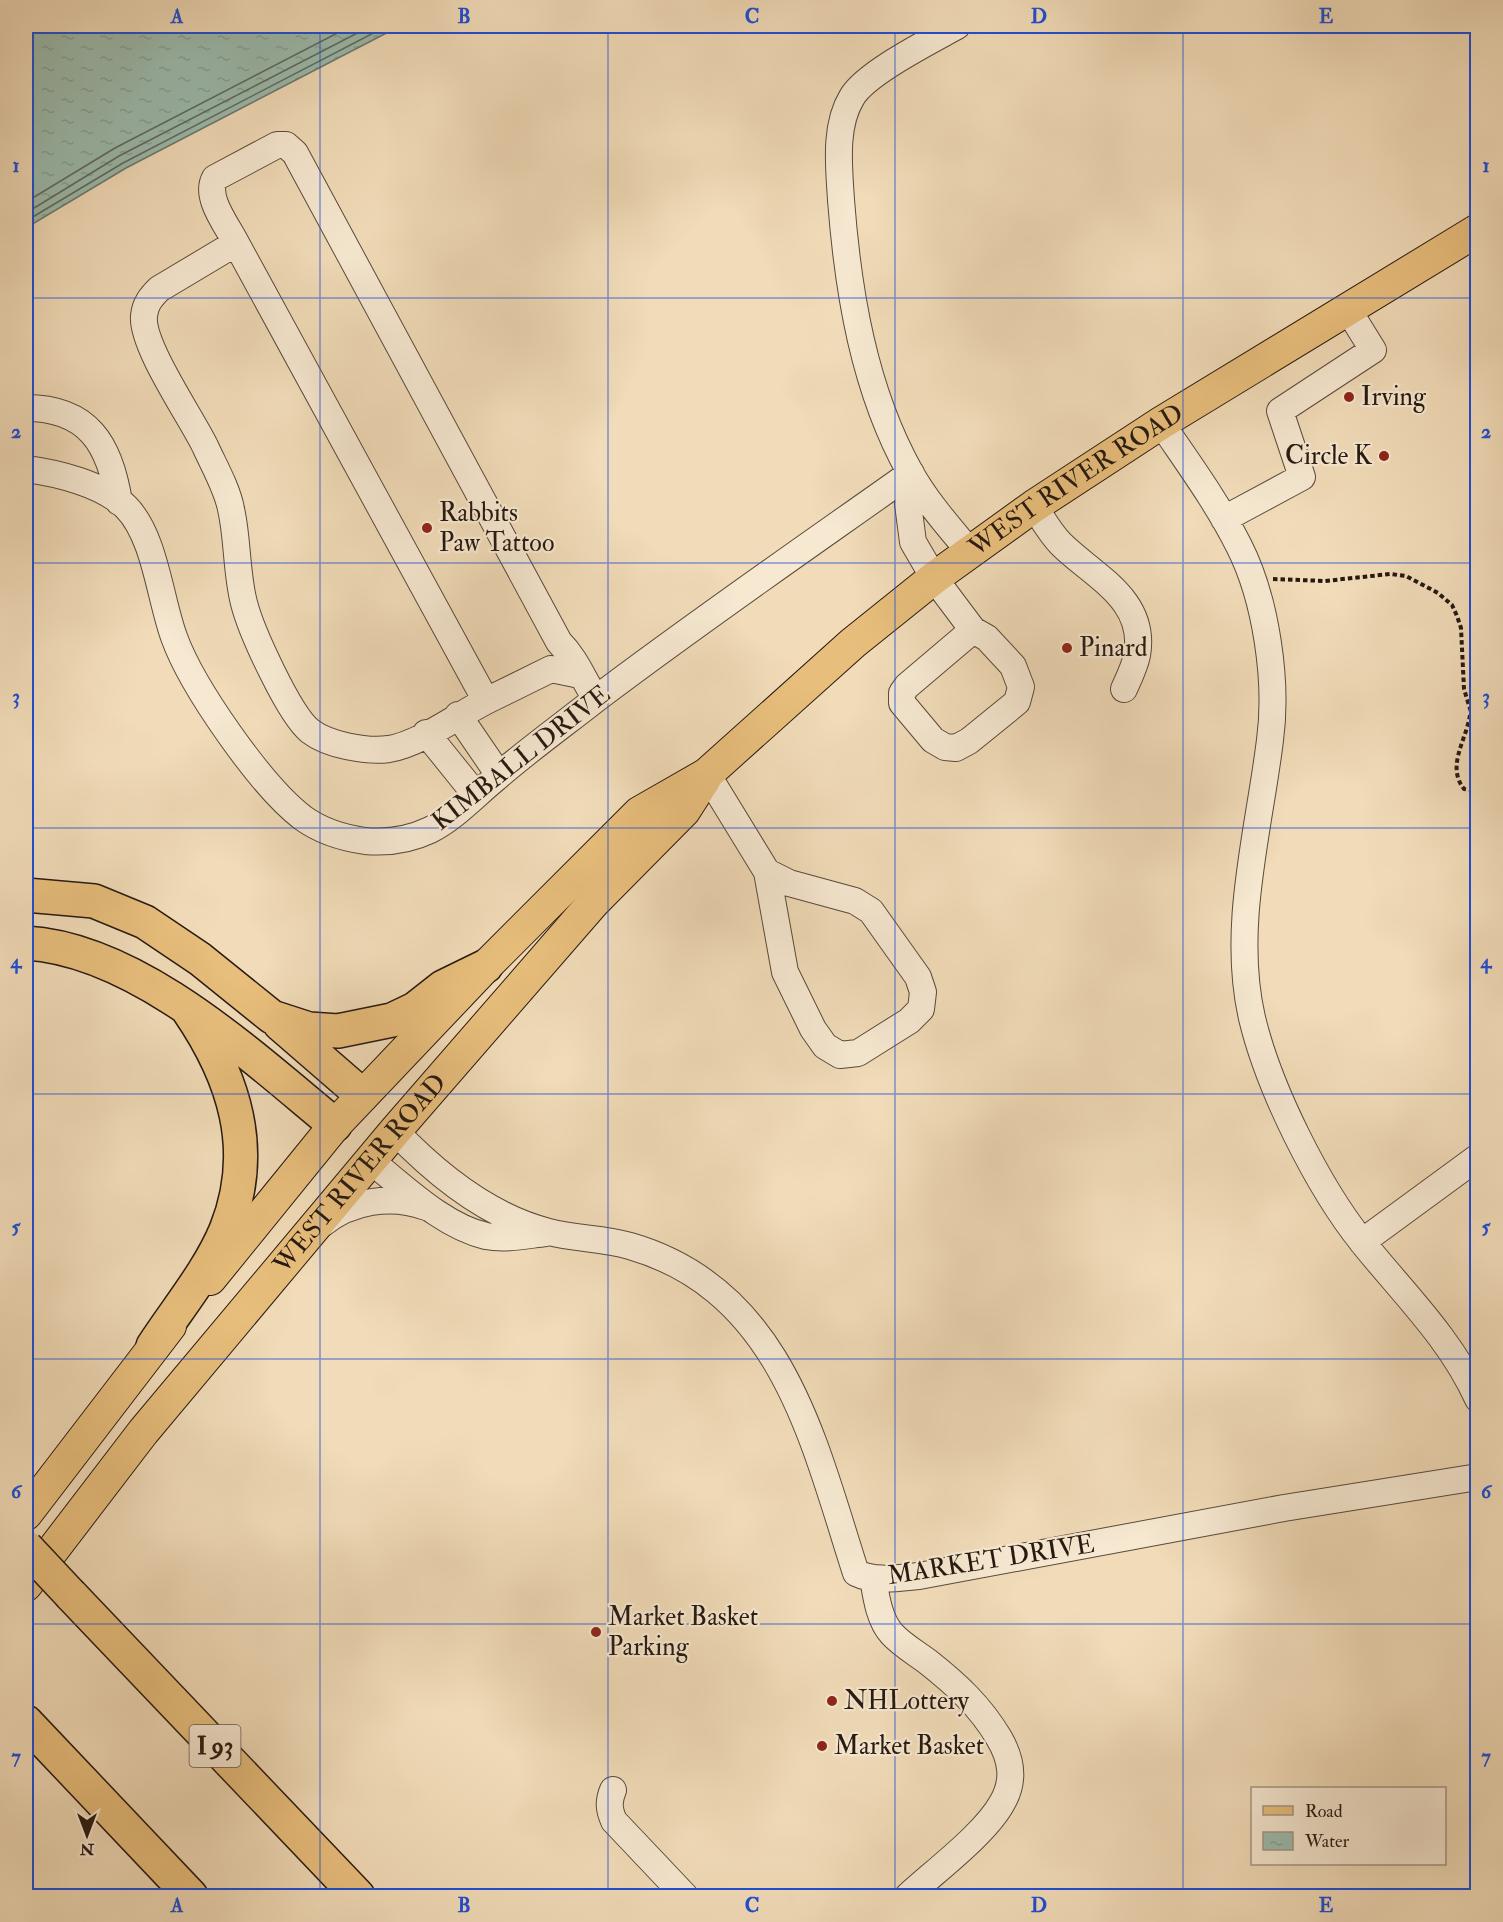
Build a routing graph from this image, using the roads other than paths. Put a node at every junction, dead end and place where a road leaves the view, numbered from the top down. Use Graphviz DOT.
graph roads {
  1 [pos="957,26"];
  2 [pos="1478,230"];
  3 [pos="236,243"];
  4 [pos="1347,308"];
  5 [pos="26,408"];
  6 [pos="1161,423"];
  7 [pos="26,469"];
  8 [pos="911,473"];
  9 [pos="119,502"];
  10 [pos="1034,506"];
  11 [pos="1224,519"];
  12 [pos="970,552"];
  13 [pos="934,578"];
  14 [pos="973,630"];
  15 [pos="580,675"];
  16 [pos="1124,689"];
  17 [pos="596,699"];
  18 [pos="486,701"];
  19 [pos="458,715"];
  20 [pos="426,733"];
  21 [pos="708,774"];
  22 [pos="499,775"];
  23 [pos="476,795"];
  24 [pos="766,872"];
  25 [pos="26,895"];
  26 [pos="26,943"];
  27 [pos="486,966"];
  28 [pos="188,1010"];
  29 [pos="272,1017"];
  30 [pos="362,1095"];
  31 [pos="335,1125"];
  32 [pos="395,1131"];
  33 [pos="1478,1157"];
  34 [pos="371,1161"];
  35 [pos="434,1209"];
  36 [pos="312,1232"];
  37 [pos="549,1232"];
  38 [pos="1362,1242"];
  39 [pos="153,1346"];
  40 [pos="1478,1399"];
  41 [pos="1478,1477"];
  42 [pos="26,1514"];
  43 [pos="26,1547"];
  44 [pos="873,1578"];
  45 [pos="26,1585"];
  46 [pos="26,1722"];
  47 [pos="613,1790"];
  48 [pos="191,1896"];
  49 [pos="358,1896"];
  50 [pos="686,1896"];
  51 [pos="908,1896"];
  1 -- 8 [label="street"];
  2 -- 4 [label="main road, WEST RIVER ROAD"];
  3 -- 15 [label="street"];
  3 -- 18 [label="street"];
  3 -- 20 [label="street"];
  4 -- 6 [label="main road, WEST RIVER ROAD"];
  4 -- 11 [label="street"];
  5 -- 9 [label="street, KIMBALL DRIVE"];
  6 -- 10 [label="main road, WEST RIVER ROAD"];
  6 -- 11 [label="street"];
  7 -- 9 [label="street"];
  8 -- 12 [label="street"];
  8 -- 13 [label="street"];
  8 -- 17 [label="street, KIMBALL DRIVE"];
  9 -- 23 [label="street, KIMBALL DRIVE"];
  10 -- 12 [label="main road, WEST RIVER ROAD"];
  10 -- 16 [label="street"];
  11 -- 38 [label="street"];
  12 -- 13 [label="main road, WEST RIVER ROAD"];
  13 -- 14 [label="street"];
  13 -- 21 [label="main road, WEST RIVER ROAD"];
  14 -- 14 [label="street"];
  15 -- 17 [label="street"];
  15 -- 18 [label="street"];
  17 -- 22 [label="street, KIMBALL DRIVE"];
  18 -- 19 [label="street"];
  19 -- 20 [label="street"];
  19 -- 22 [label="street"];
  20 -- 23 [label="street"];
  21 -- 24 [label="street"];
  21 -- 27 [label="main road, WEST RIVER ROAD"];
  21 -- 32 [label="main road, WEST RIVER ROAD"];
  22 -- 23 [label="street, KIMBALL DRIVE"];
  24 -- 24 [label="street"];
  25 -- 29 [label="highway"];
  26 -- 28 [label="highway"];
  27 -- 29 [label="highway"];
  27 -- 30 [label="main road, WEST RIVER ROAD"];
  28 -- 31 [label="highway"];
  28 -- 39 [label="highway"];
  29 -- 30 [label="highway"];
  30 -- 31 [label="main road, WEST RIVER ROAD"];
  30 -- 32 [label="main road"];
  31 -- 34 [label="main road"];
  31 -- 39 [label="main road, WEST RIVER ROAD"];
  32 -- 34 [label="main road, WEST RIVER ROAD"];
  32 -- 37 [label="street, MARKET DRIVE"];
  33 -- 38 [label="street"];
  34 -- 35 [label="street, MARKET DRIVE"];
  34 -- 36 [label="main road, WEST RIVER ROAD"];
  35 -- 36 [label="street, MARKET DRIVE"];
  35 -- 37 [label="street, MARKET DRIVE"];
  36 -- 45 [label="main road, WEST RIVER ROAD"];
  37 -- 44 [label="street, MARKET DRIVE"];
  38 -- 40 [label="street"];
  39 -- 42 [label="main road, WEST RIVER ROAD"];
  41 -- 44 [label="street, MARKET DRIVE"];
  43 -- 49 [label="highway, I 93, bridge"];
  44 -- 51 [label="street"];
  46 -- 48 [label="highway"];
  47 -- 50 [label="street"];
}
